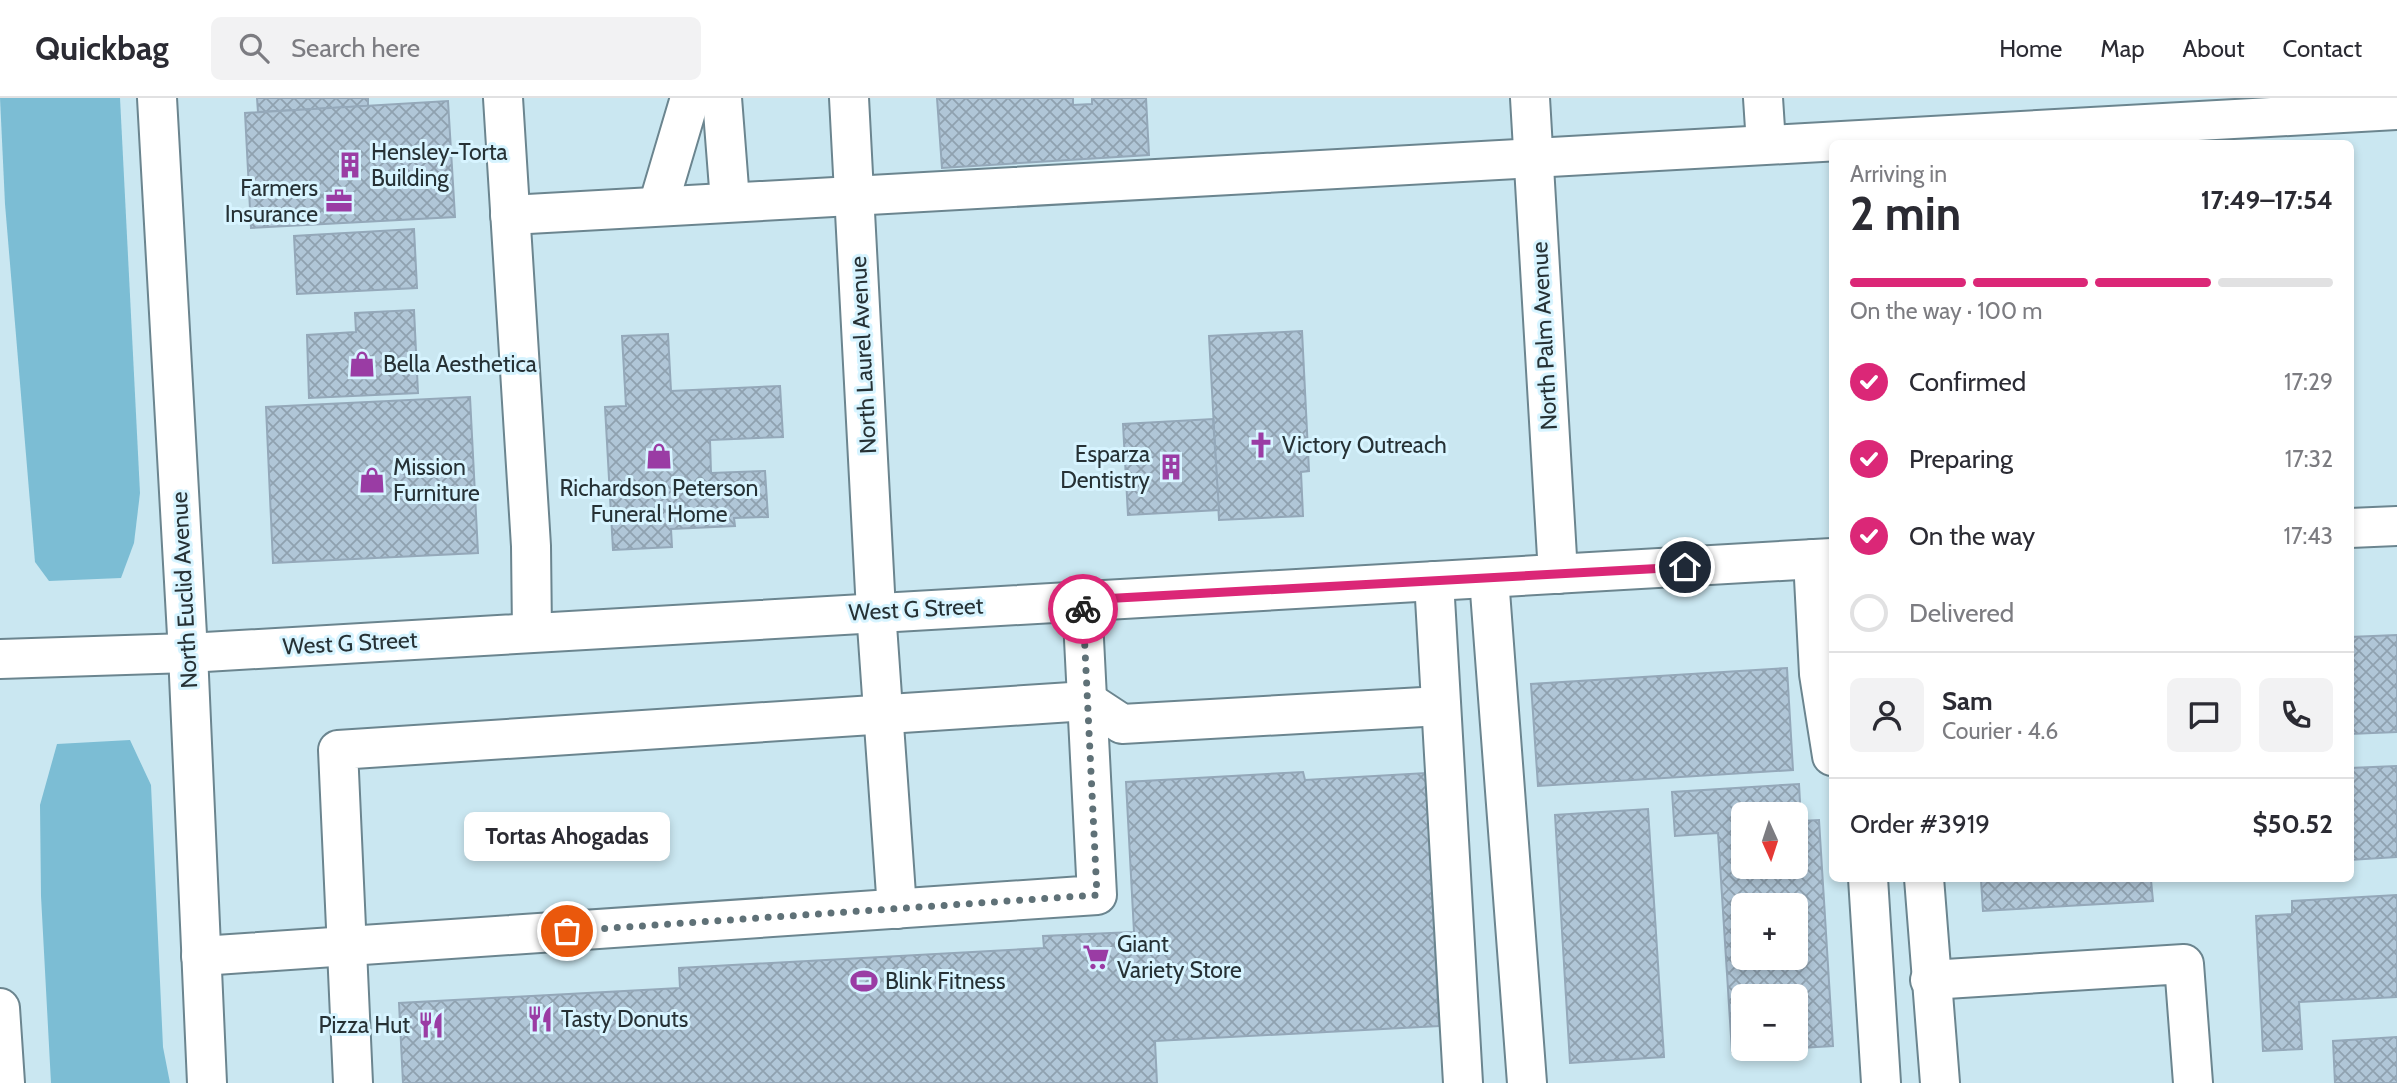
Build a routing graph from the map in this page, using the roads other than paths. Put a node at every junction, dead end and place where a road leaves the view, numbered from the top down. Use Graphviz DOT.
graph roads {
  1 [pos="157,98"];
  2 [pos="503,98"];
  3 [pos="690,98"];
  4 [pos="723,98"];
  5 [pos="849,98"];
  6 [pos="1530,98"];
  7 [pos="1763,98"];
  8 [pos="2397,110"];
  9 [pos="2201,120"];
  10 [pos="1838,140"];
  11 [pos="1829,141"];
  12 [pos="1766,144"];
  13 [pos="1533,157"];
  14 [pos="854,193"];
  15 [pos="730,201"];
  16 [pos="658,206"];
  17 [pos="510,215"];
  18 [pos="2397,526"];
  19 [pos="2354,528"];
  20 [pos="1822,559"];
  21 [pos="1558,574"];
  22 [pos="1489,578"];
  23 [pos="1434,581"];
  24 [pos="1082,600"];
  25 [pos="876,611"];
  26 [pos="532,632"];
  27 [pos="188,653"];
  28 [pos="0,659"];
  29 [pos="1087,701"];
  30 [pos="1441,706"];
  31 [pos="883,712"];
  32 [pos="1829,737"];
  33 [pos="1868,882"];
  34 [pos="1924,882"];
  35 [pos="897,909"];
  36 [pos="347,945"];
  37 [pos="201,956"];
  38 [pos="1930,980"];
  39 [pos="0,1008"];
  40 [pos="5,1083"];
  41 [pos="207,1083"];
  42 [pos="353,1083"];
  43 [pos="1463,1083"];
  44 [pos="1527,1083"];
  45 [pos="1881,1083"];
  46 [pos="1940,1083"];
  47 [pos="2193,1083"];
  1 -- 27 [label="street, North Euclid Avenue"];
  2 -- 17 [label="street"];
  3 -- 16 [label="street"];
  4 -- 15 [label="street"];
  5 -- 14 [label="street, North Laurel Avenue"];
  6 -- 13 [label="street, North Palm Avenue"];
  7 -- 12 [label="street"];
  8 -- 9 [label="street"];
  9 -- 10 [label="street"];
  11 -- 12 [label="street"];
  12 -- 13 [label="street"];
  13 -- 14 [label="street"];
  13 -- 21 [label="street, North Palm Avenue"];
  14 -- 15 [label="street"];
  14 -- 25 [label="street, North Laurel Avenue"];
  15 -- 16 [label="street"];
  16 -- 17 [label="street"];
  17 -- 26 [label="street"];
  18 -- 19 [label="street"];
  20 -- 21 [label="street, West G Street"];
  20 -- 32 [label="street"];
  21 -- 22 [label="street, West G Street"];
  22 -- 23 [label="street, West G Street"];
  22 -- 44 [label="street"];
  23 -- 24 [label="street, West G Street"];
  23 -- 30 [label="street"];
  24 -- 25 [label="street, West G Street"];
  24 -- 29 [label="street"];
  25 -- 26 [label="street, West G Street"];
  25 -- 31 [label="street, North Laurel Avenue"];
  26 -- 27 [label="street, West G Street"];
  27 -- 28 [label="street, West G Street"];
  27 -- 37 [label="street, North Euclid Avenue"];
  29 -- 30 [label="street"];
  29 -- 31 [label="street"];
  29 -- 35 [label="street"];
  30 -- 43 [label="street"];
  31 -- 35 [label="street, North Laurel Avenue"];
  31 -- 36 [label="street"];
  33 -- 45 [label="street"];
  34 -- 38 [label="street"];
  35 -- 36 [label="street"];
  36 -- 37 [label="street"];
  36 -- 42 [label="street"];
  37 -- 41 [label="street, North Euclid Avenue"];
  38 -- 46 [label="street"];
  38 -- 47 [label="street"];
  39 -- 40 [label="street"];
}
